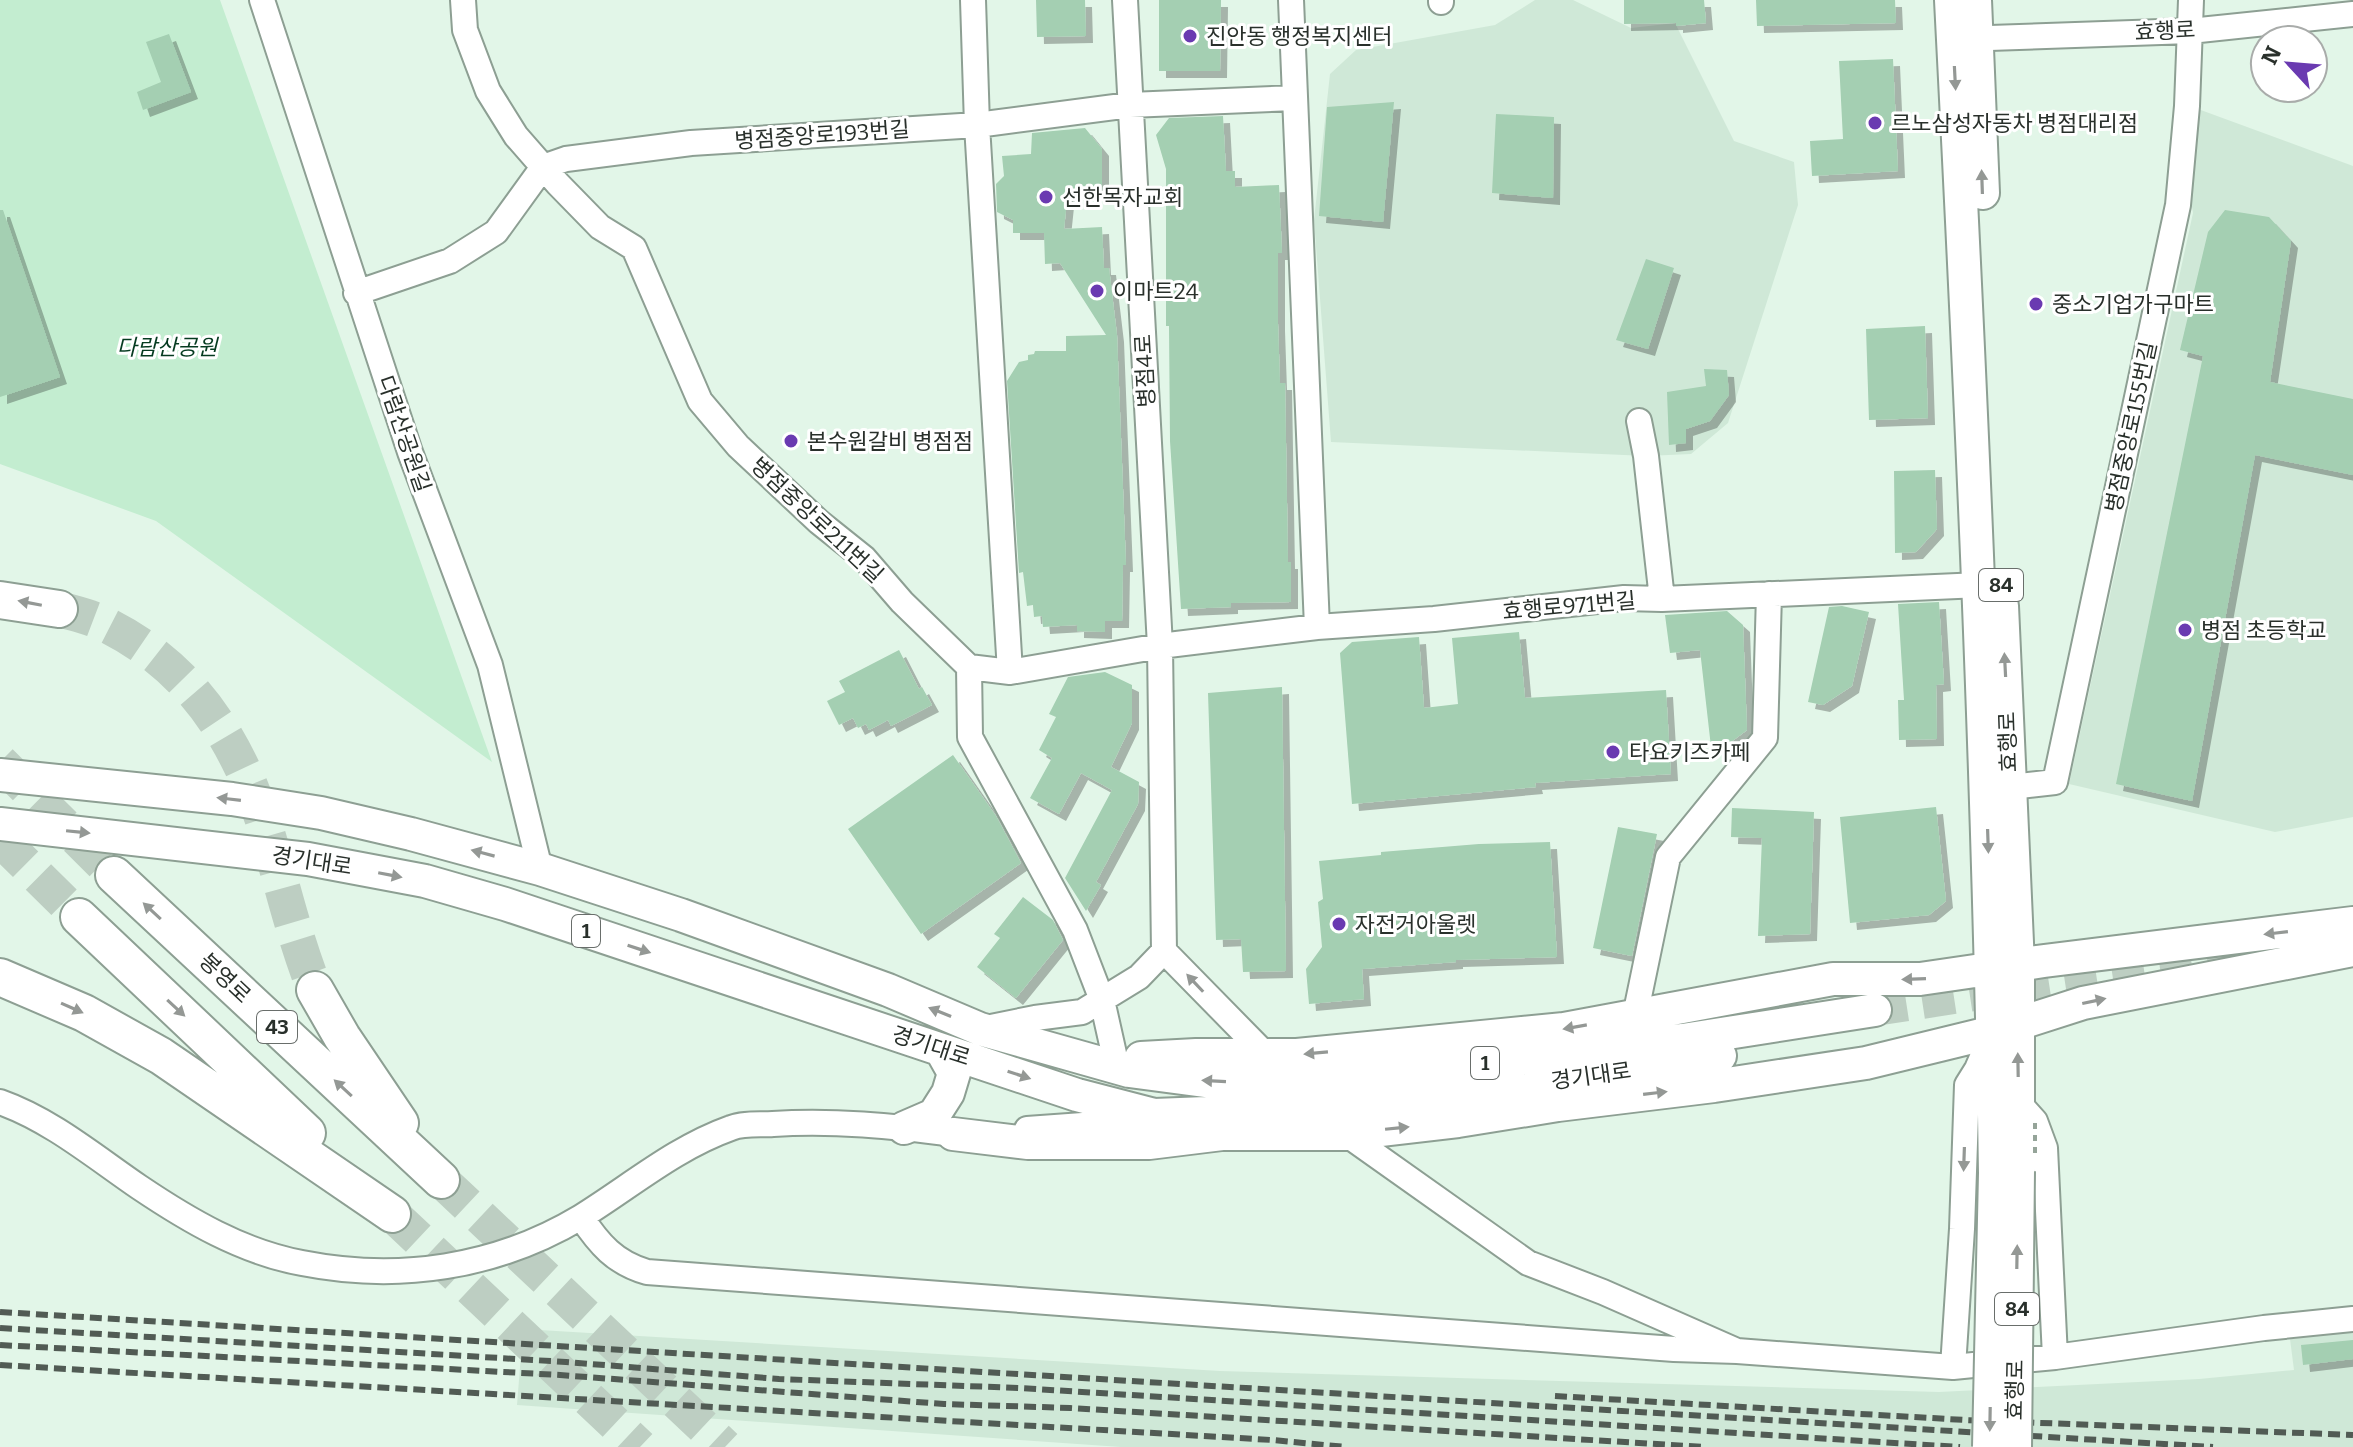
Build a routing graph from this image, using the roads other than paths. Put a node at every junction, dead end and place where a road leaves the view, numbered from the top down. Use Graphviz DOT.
graph roads {
  1 [pos="262,0"];
  2 [pos="463,0"];
  3 [pos="973,0"];
  4 [pos="1125,0"];
  5 [pos="1291,0"];
  6 [pos="1951,0"];
  7 [pos="1975,0"];
  8 [pos="2191,0"];
  9 [pos="2353,14"];
  10 [pos="2190,31"];
  11 [pos="1965,39"];
  12 [pos="1294,98"];
  13 [pos="1130,105"];
  14 [pos="977,125"];
  15 [pos="543,167"];
  16 [pos="356,293"];
  17 [pos="1639,421"];
  18 [pos="1980,585"];
  19 [pos="1769,594"];
  20 [pos="1662,599"];
  21 [pos="0,600"];
  22 [pos="59,609"];
  23 [pos="1317,627"];
  24 [pos="1160,646"];
  25 [pos="969,667"];
  26 [pos="1010,672"];
  27 [pos="0,775"];
  28 [pos="1998,789"];
  29 [pos="0,824"];
  30 [pos="540,869"];
  31 [pos="114,875"];
  32 [pos="79,917"];
  33 [pos="2353,923"];
  34 [pos="2353,950"];
  35 [pos="1164,951"];
  36 [pos="2005,968"];
  37 [pos="0,977"];
  38 [pos="315,990"];
  39 [pos="1102,1000"];
  40 [pos="1635,1016"];
  41 [pos="2005,1028"];
  42 [pos="980,1029"];
  43 [pos="941,1050"];
  44 [pos="1266,1055"];
  45 [pos="1108,1063"];
  46 [pos="0,1102"];
  47 [pos="2018,1102"];
  48 [pos="1154,1115"];
  49 [pos="904,1128"];
  50 [pos="953,1134"];
  51 [pos="1222,1134"];
  52 [pos="1346,1134"];
  53 [pos="2007,1172"];
  54 [pos="581,1217"];
  55 [pos="2353,1319"];
  56 [pos="1737,1351"];
  57 [pos="2055,1357"];
  58 [pos="1953,1367"];
  59 [pos="1989,1447"];
  60 [pos="2015,1447"];
  1 -- 16 [label="street, 다람산공원길"];
  2 -- 15 [label="street, 병점중앙로211번길"];
  3 -- 14 [label="street"];
  4 -- 13 [label="street, 병점4로"];
  5 -- 12 [label="street"];
  6 -- 11 [label="main road, 효행로 / 84"];
  7 -- 11 [label="main road, 효행로 / 84"];
  8 -- 10 [label="street, 병점중앙로155번길"];
  9 -- 10 [label="street, 효행로"];
  10 -- 11 [label="street, 효행로"];
  10 -- 28 [label="street, 병점중앙로155번길"];
  11 -- 18 [label="main road, 효행로 / 84, one-way"];
  28 -- 11 [label="main road, 효행로 / 84, one-way"];
  12 -- 13 [label="street, 병점중앙로193번길"];
  12 -- 23 [label="street"];
  13 -- 14 [label="street, 병점중앙로193번길"];
  13 -- 24 [label="street, 병점4로"];
  14 -- 15 [label="street, 병점중앙로193번길"];
  14 -- 26 [label="street"];
  15 -- 16 [label="street"];
  15 -- 25 [label="street, 병점중앙로211번길"];
  16 -- 30 [label="street, 다람산공원길"];
  17 -- 20 [label="street"];
  18 -- 19 [label="street, 효행로971번길"];
  18 -- 28 [label="main road, 효행로 / 84"];
  19 -- 20 [label="street, 효행로971번길"];
  19 -- 40 [label="street"];
  20 -- 23 [label="street, 효행로971번길"];
  22 -- 21 [label="highway, one-way"];
  23 -- 24 [label="street, 효행로971번길"];
  24 -- 26 [label="street"];
  24 -- 35 [label="street, 병점4로"];
  25 -- 26 [label="street"];
  25 -- 39 [label="street"];
  30 -- 27 [label="main road, 경기대로 / 1, one-way"];
  28 -- 36 [label="main road, 효행로 / 84"];
  29 -- 43 [label="main road, 경기대로 / 1, one-way"];
  42 -- 30 [label="main road, 경기대로 / 1, one-way"];
  38 -- 31 [label="highway, 봉영로 / 43, one-way"];
  32 -- 37 [label="highway, 43"];
  33 -- 36 [label="main road, 경기대로, one-way"];
  41 -- 34 [label="main road, one-way"];
  35 -- 39 [label="street"];
  44 -- 35 [label="street, one-way"];
  36 -- 40 [label="main road, 경기대로, one-way"];
  36 -- 41 [label="main road, 효행로 / 84"];
  39 -- 42 [label="street"];
  39 -- 45 [label="street"];
  40 -- 44 [label="main road, 경기대로, one-way"];
  47 -- 41 [label="main road, 효행로 / 84, one-way"];
  52 -- 41 [label="main road, one-way"];
  41 -- 53 [label="main road, 효행로 / 84"];
  41 -- 58 [label="street, one-way"];
  42 -- 45 [label="main road, 경기대로 / 1"];
  43 -- 48 [label="main road, 경기대로 / 1, one-way"];
  43 -- 49 [label="main road"];
  44 -- 45 [label="main road, 경기대로"];
  48 -- 45 [label="main road, 경기대로 / 1, one-way"];
  46 -- 54 [label="street"];
  47 -- 53 [label="main road, 효행로 / 84"];
  47 -- 57 [label="street"];
  48 -- 50 [label="street"];
  48 -- 51 [label="main road"];
  49 -- 50 [label="street"];
  49 -- 54 [label="street"];
  50 -- 51 [label="main road"];
  51 -- 52 [label="main road"];
  52 -- 56 [label="street"];
  53 -- 59 [label="main road, 84, one-way, bridge"];
  60 -- 53 [label="main road, 효행로 / 84, one-way, bridge"];
  54 -- 56 [label="street"];
  55 -- 57 [label="street"];
  56 -- 58 [label="street"];
  57 -- 58 [label="street"];
}
